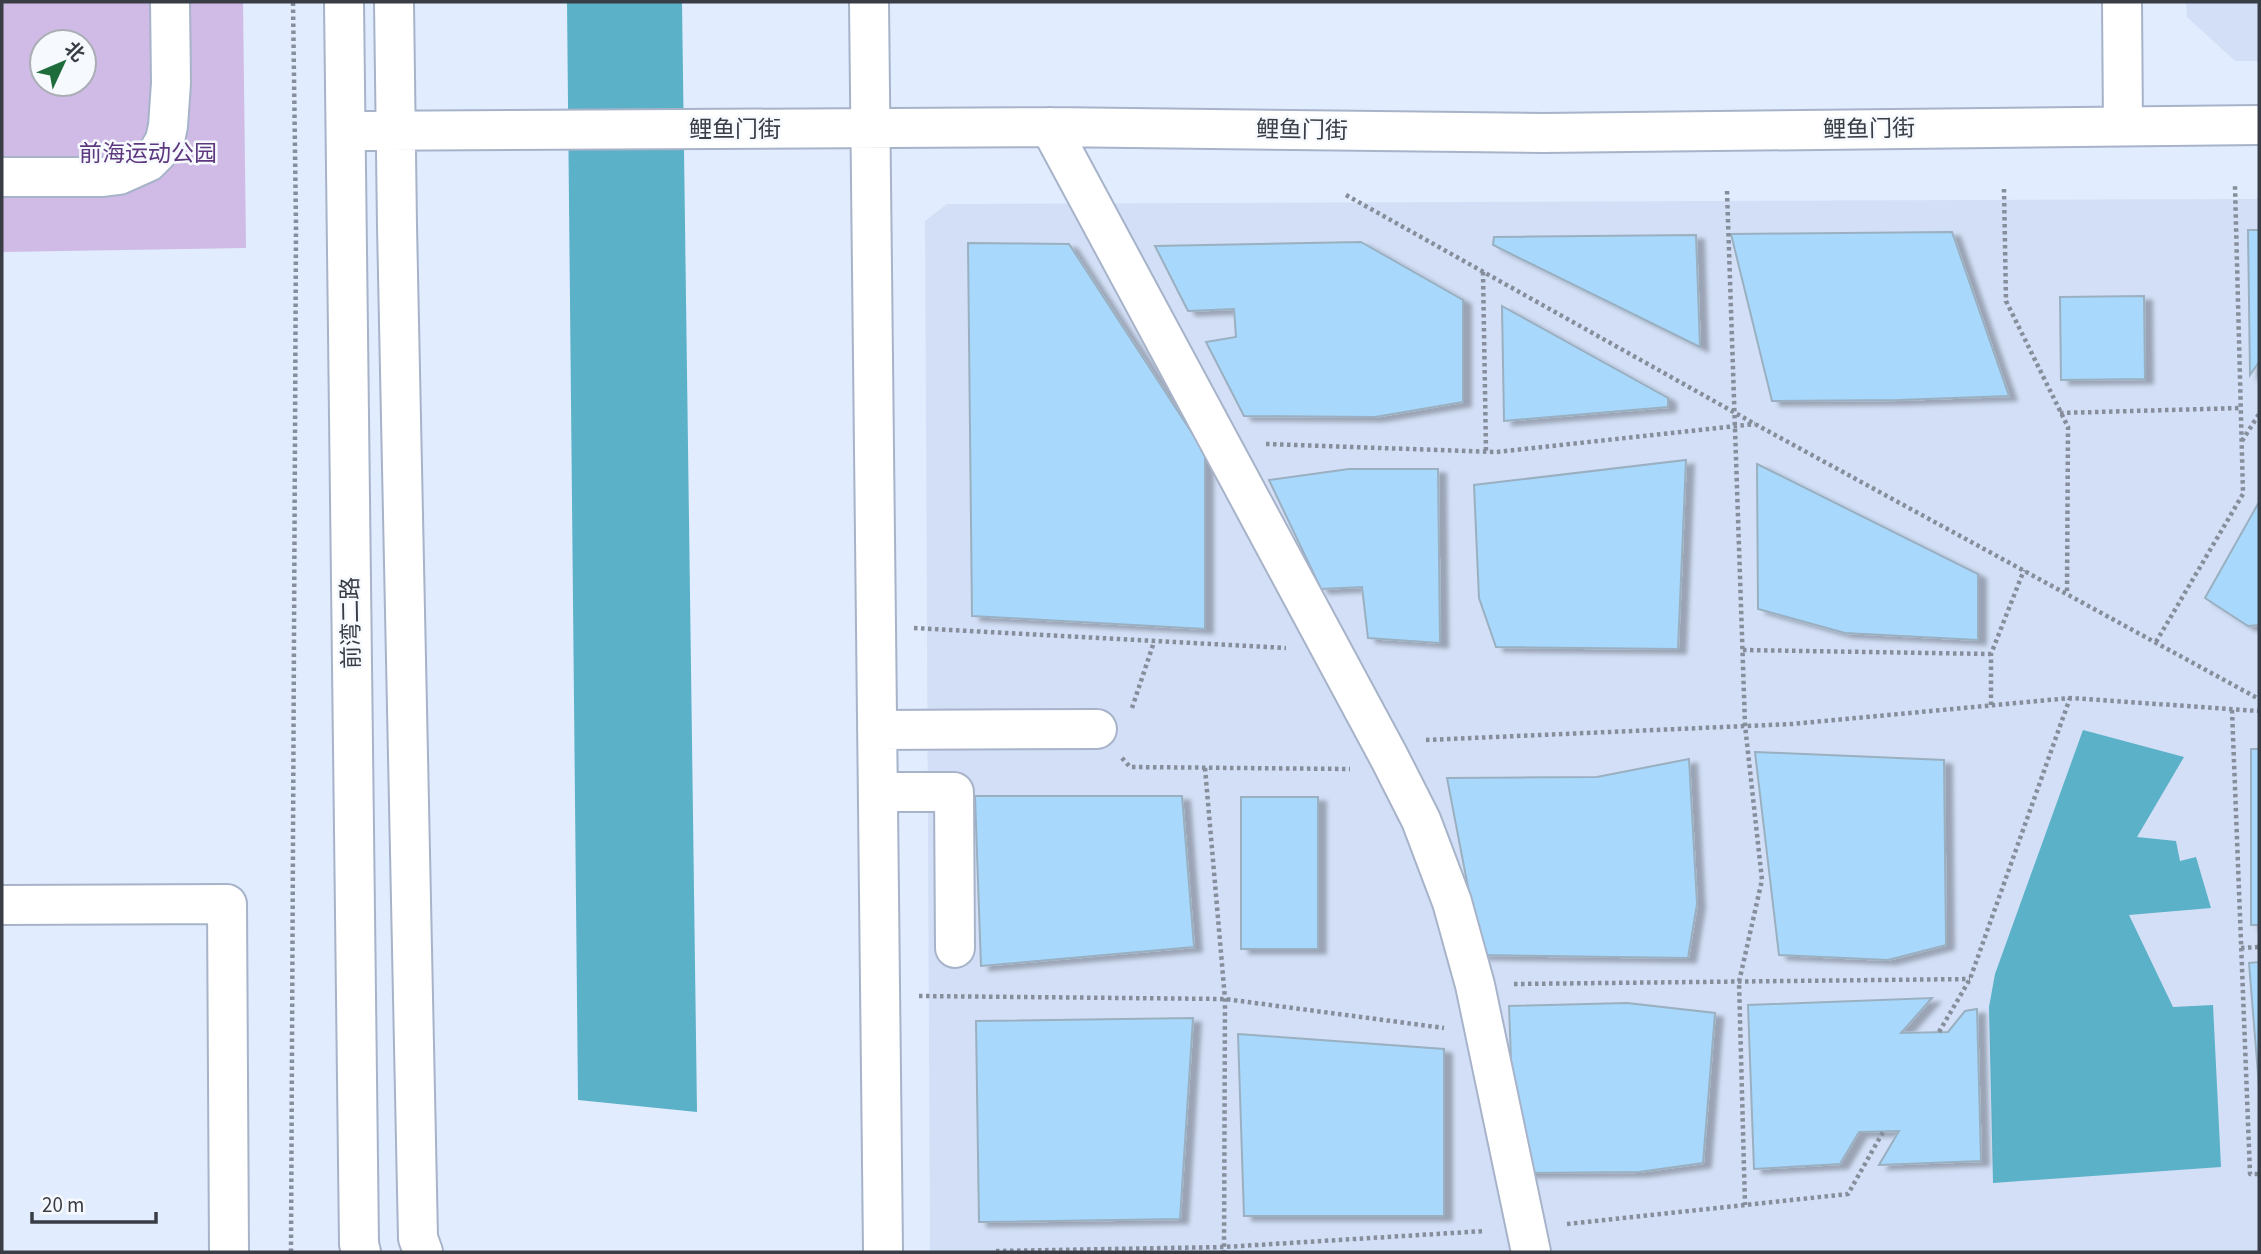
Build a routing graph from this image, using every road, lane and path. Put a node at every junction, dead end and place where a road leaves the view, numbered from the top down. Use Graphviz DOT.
graph roads {
  1 [pos="170,2"];
  2 [pos="293,2"];
  3 [pos="344,2"];
  4 [pos="394,2"];
  5 [pos="869,2"];
  6 [pos="2122,2"];
  7 [pos="2259,125"];
  8 [pos="1051,127"];
  9 [pos="2123,127"];
  10 [pos="870,128"];
  11 [pos="396,130"];
  12 [pos="346,131"];
  13 [pos="2,177"];
  14 [pos="2235,186"];
  15 [pos="2004,188"];
  16 [pos="1727,191"];
  17 [pos="1346,195"];
  18 [pos="1483,271"];
  19 [pos="2241,408"];
  20 [pos="1734,412"];
  21 [pos="2060,413"];
  22 [pos="2259,414"];
  23 [pos="2257,422"];
  24 [pos="1755,424"];
  25 [pos="1735,426"];
  26 [pos="1219,442"];
  27 [pos="2242,442"];
  28 [pos="1486,452"];
  29 [pos="2024,570"];
  30 [pos="2067,594"];
  31 [pos="910,628"];
  32 [pos="1154,642"];
  33 [pos="2155,642"];
  34 [pos="1331,650"];
  35 [pos="1742,650"];
  36 [pos="1991,654"];
  37 [pos="2070,698"];
  38 [pos="2259,699"];
  39 [pos="1991,705"];
  40 [pos="2232,709"];
  41 [pos="2259,711"];
  42 [pos="1745,725"];
  43 [pos="877,730"];
  44 [pos="1115,732"];
  45 [pos="1388,756"];
  46 [pos="1205,768"];
  47 [pos="878,792"];
  48 [pos="2,905"];
  49 [pos="2259,947"];
  50 [pos="956,948"];
  51 [pos="2241,948"];
  52 [pos="1970,979"];
  53 [pos="1739,982"];
  54 [pos="1475,985"];
  55 [pos="911,996"];
  56 [pos="1225,999"];
  57 [pos="1939,1032"];
  58 [pos="1485,1033"];
  59 [pos="1883,1132"];
  60 [pos="2259,1174"];
  61 [pos="1745,1205"];
  62 [pos="1529,1240"];
  63 [pos="421,1245"];
  64 [pos="360,1248"];
  65 [pos="1224,1250"];
  66 [pos="996,1251"];
  67 [pos="229,1252"];
  68 [pos="291,1252"];
  69 [pos="883,1252"];
  1 -- 13 [label="street"];
  2 -- 68 [label="path"];
  3 -- 12 [label="street, 前湾二路"];
  4 -- 11 [label="street"];
  5 -- 10 [label="street"];
  6 -- 9 [label="street"];
  7 -- 9 [label="street, 鲤鱼门街"];
  8 -- 9 [label="street, 鲤鱼门街"];
  8 -- 10 [label="street, 鲤鱼门街"];
  8 -- 26 [label="street"];
  10 -- 11 [label="street, 鲤鱼门街"];
  10 -- 43 [label="street"];
  11 -- 12 [label="street, 鲤鱼门街"];
  11 -- 63 [label="street"];
  12 -- 64 [label="street, 前湾二路"];
  14 -- 19 [label="path"];
  15 -- 21 [label="path"];
  16 -- 20 [label="path"];
  17 -- 18 [label="path"];
  18 -- 20 [label="path"];
  18 -- 28 [label="path"];
  19 -- 21 [label="path"];
  19 -- 27 [label="path"];
  20 -- 24 [label="path"];
  20 -- 25 [label="path"];
  21 -- 30 [label="path"];
  22 -- 23 [label="path"];
  23 -- 27 [label="path"];
  24 -- 25 [label="path"];
  24 -- 29 [label="path"];
  25 -- 28 [label="path"];
  25 -- 35 [label="path"];
  26 -- 28 [label="path"];
  26 -- 34 [label="street"];
  27 -- 33 [label="path"];
  29 -- 30 [label="path"];
  29 -- 36 [label="path"];
  30 -- 33 [label="path"];
  31 -- 32 [label="path"];
  32 -- 34 [label="path"];
  32 -- 44 [label="path"];
  33 -- 38 [label="path"];
  34 -- 45 [label="street"];
  35 -- 36 [label="path"];
  35 -- 42 [label="path"];
  36 -- 39 [label="path"];
  37 -- 39 [label="path"];
  37 -- 40 [label="path"];
  37 -- 52 [label="path"];
  39 -- 42 [label="path"];
  40 -- 41 [label="path"];
  40 -- 51 [label="path"];
  42 -- 45 [label="path"];
  42 -- 53 [label="path"];
  43 -- 44 [label="street"];
  43 -- 47 [label="street"];
  44 -- 46 [label="path"];
  45 -- 46 [label="path"];
  45 -- 54 [label="street"];
  46 -- 56 [label="path"];
  47 -- 50 [label="street"];
  47 -- 69 [label="street"];
  48 -- 67 [label="street"];
  49 -- 51 [label="path"];
  51 -- 60 [label="path"];
  52 -- 53 [label="path"];
  52 -- 57 [label="path"];
  53 -- 54 [label="path"];
  53 -- 61 [label="path"];
  54 -- 58 [label="street"];
  55 -- 56 [label="path"];
  56 -- 58 [label="path"];
  56 -- 65 [label="path"];
  58 -- 62 [label="street"];
  59 -- 61 [label="path"];
  61 -- 62 [label="path"];
  62 -- 65 [label="path"];
  65 -- 66 [label="path"];
}
